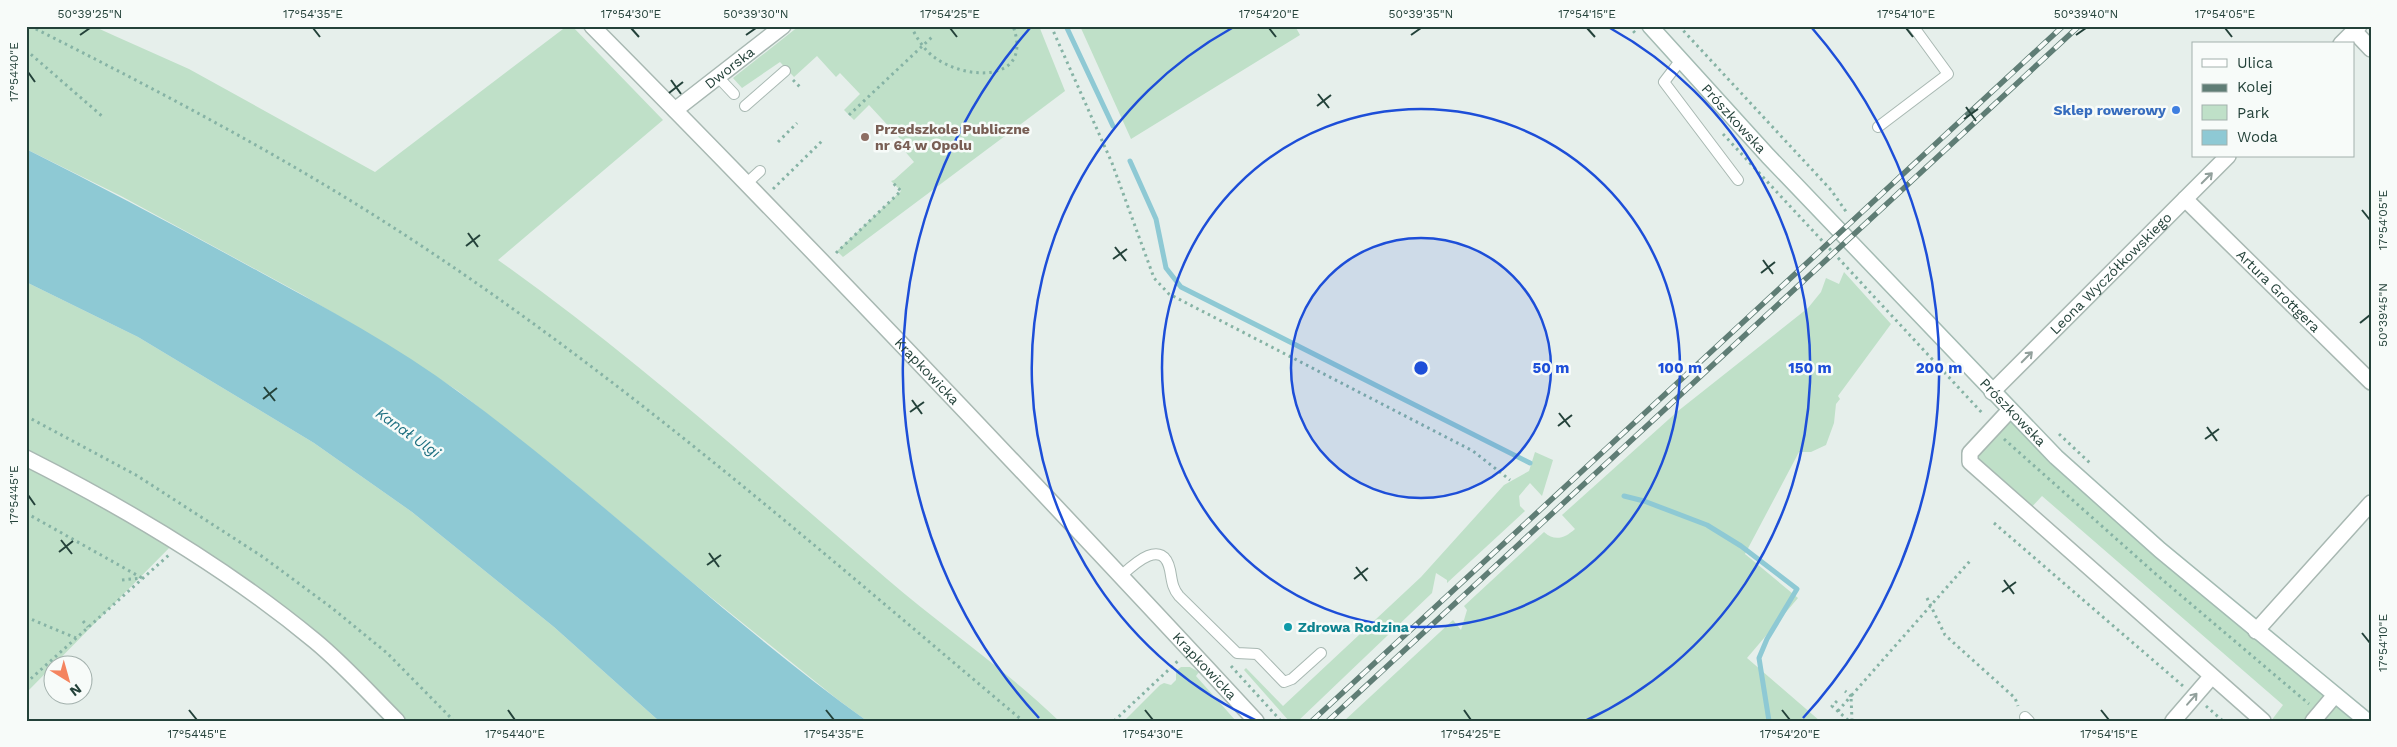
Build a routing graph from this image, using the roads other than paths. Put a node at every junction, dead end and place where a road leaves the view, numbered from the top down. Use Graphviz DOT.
graph roads {
  1 [pos="592,26"];
  2 [pos="782,26"];
  3 [pos="1913,26"];
  4 [pos="1651,27"];
  5 [pos="2356,29"];
  6 [pos="2343,42"];
  7 [pos="2371,49"];
  8 [pos="1680,60"];
  9 [pos="785,71"];
  10 [pos="718,77"];
  11 [pos="734,94"];
  12 [pos="745,106"];
  13 [pos="675,110"];
  14 [pos="1878,127"];
  15 [pos="2226,158"];
  16 [pos="760,171"];
  17 [pos="1738,180"];
  18 [pos="747,183"];
  19 [pos="2185,200"];
  20 [pos="2371,382"];
  21 [pos="1992,392"];
  22 [pos="2010,410"];
  23 [pos="26,458"];
  24 [pos="2371,503"];
  25 [pos="1122,575"];
  26 [pos="2256,631"];
  27 [pos="1321,653"];
  28 [pos="2211,677"];
  29 [pos="2335,695"];
  30 [pos="397,721"];
  31 [pos="1256,721"];
  32 [pos="2173,721"];
  33 [pos="2263,721"];
  34 [pos="2313,721"];
  35 [pos="2367,721"];
  1 -- 13 [label="street, Krapkowicka"];
  2 -- 10 [label="street, Dworska"];
  3 -- 14 [label="lane"];
  4 -- 8 [label="street, Prószkowska"];
  5 -- 6 [label="street"];
  5 -- 7 [label="street"];
  8 -- 17 [label="lane"];
  8 -- 21 [label="street, Prószkowska"];
  9 -- 12 [label="lane"];
  10 -- 11 [label="lane"];
  10 -- 13 [label="street, Dworska"];
  13 -- 18 [label="street, Krapkowicka"];
  19 -- 15 [label="street, Leona Wyczółkowskiego, one-way"];
  16 -- 18 [label="lane"];
  18 -- 25 [label="street, Krapkowicka"];
  19 -- 20 [label="street, Artura Grottgera"];
  21 -- 19 [label="street, Leona Wyczółkowskiego, one-way"];
  21 -- 22 [label="street, Prószkowska"];
  22 -- 26 [label="street, Prószkowska"];
  22 -- 28 [label="street"];
  23 -- 30 [label="street"];
  24 -- 26 [label="street"];
  25 -- 27 [label="lane"];
  25 -- 31 [label="street, Krapkowicka"];
  26 -- 29 [label="street, Prószkowska"];
  32 -- 28 [label="street, one-way"];
  28 -- 33 [label="street"];
  29 -- 34 [label="street"];
  29 -- 35 [label="street, Prószkowska"];
}
